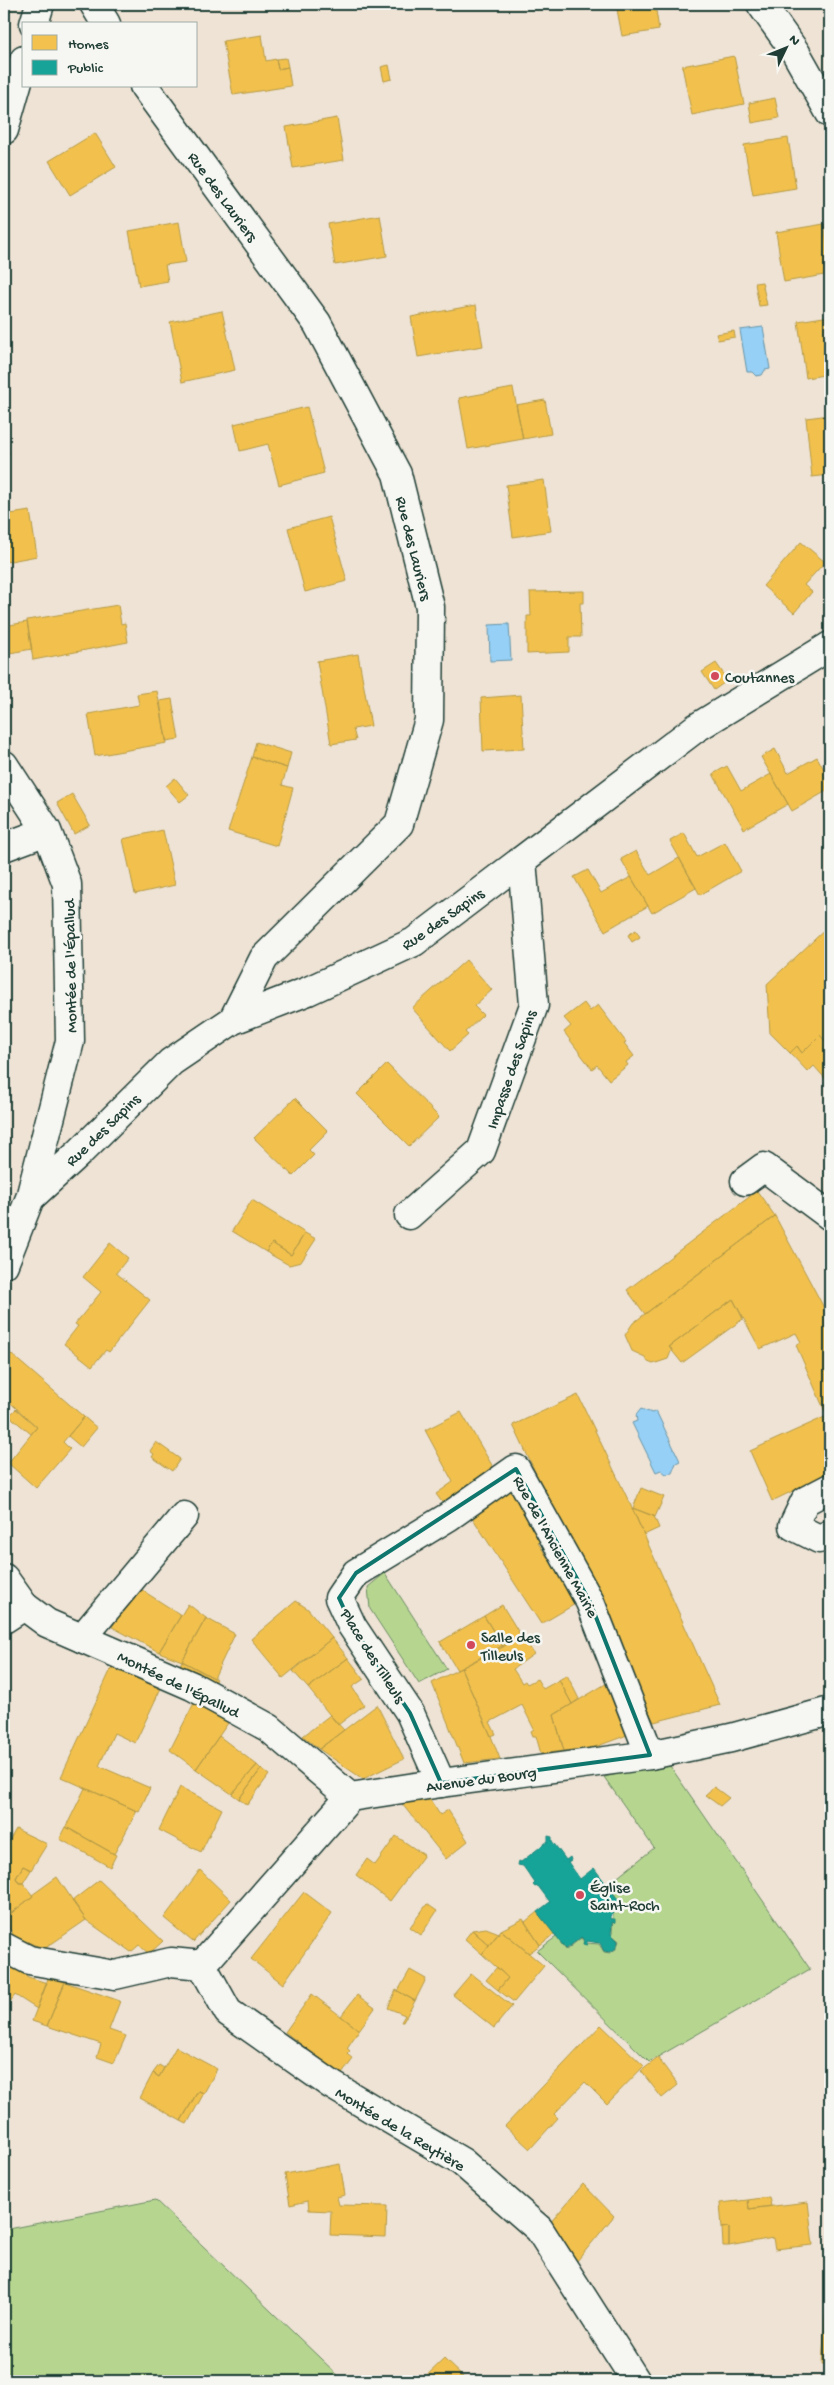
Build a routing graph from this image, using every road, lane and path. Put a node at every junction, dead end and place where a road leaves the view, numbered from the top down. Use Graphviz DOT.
graph roads {
  1 [pos="40,4"];
  2 [pos="94,4"];
  3 [pos="762,4"];
  4 [pos="35,22"];
  5 [pos="105,22"];
  6 [pos="22,67"];
  7 [pos="145,88"];
  8 [pos="830,113"];
  9 [pos="4,130"];
  10 [pos="830,646"];
  11 [pos="4,765"];
  12 [pos="47,831"];
  13 [pos="4,847"];
  14 [pos="522,860"];
  15 [pos="233,1020"];
  16 [pos="745,1181"];
  17 [pos="30,1198"];
  18 [pos="409,1215"];
  19 [pos="830,1216"];
  20 [pos="4,1264"];
  21 [pos="830,1488"];
  22 [pos="184,1516"];
  23 [pos="448,1518"];
  24 [pos="830,1534"];
  25 [pos="4,1578"];
  26 [pos="14,1612"];
  27 [pos="82,1638"];
  28 [pos="830,1711"];
  29 [pos="650,1755"];
  30 [pos="441,1783"];
  31 [pos="350,1797"];
  32 [pos="4,1947"];
  33 [pos="202,1965"];
  34 [pos="636,2381"];
  1 -- 4 [label="street"];
  2 -- 5 [label="street"];
  3 -- 8 [label="street"];
  6 -- 9 [label="street"];
  7 -- 15 [label="street, Rue des Lauriers"];
  10 -- 14 [label="street, Rue des Sapins"];
  11 -- 12 [label="street, Montée de l'Épallud"];
  12 -- 13 [label="street"];
  12 -- 17 [label="street, Montée de l'Épallud"];
  14 -- 15 [label="street, Rue des Sapins"];
  14 -- 18 [label="street, Impasse des Sapins"];
  15 -- 17 [label="street, Rue des Sapins"];
  16 -- 19 [label="street"];
  17 -- 20 [label="street, Montée de l'Épallud"];
  21 -- 24 [label="street"];
  22 -- 27 [label="street"];
  23 -- 29 [label="street, Rue de l'Ancienne Mairie"];
  23 -- 30 [label="street, Place des Tilleuls"];
  25 -- 26 [label="street, Montée de l'Épallud"];
  26 -- 27 [label="street, Montée de l'Épallud"];
  27 -- 31 [label="street, Montée de l'Épallud"];
  28 -- 29 [label="street, Avenue du Bourg"];
  29 -- 30 [label="street, Avenue du Bourg"];
  30 -- 31 [label="street, Avenue du Bourg"];
  31 -- 33 [label="street"];
  32 -- 33 [label="street"];
  33 -- 34 [label="street, Montée de la Reytière"];
}
